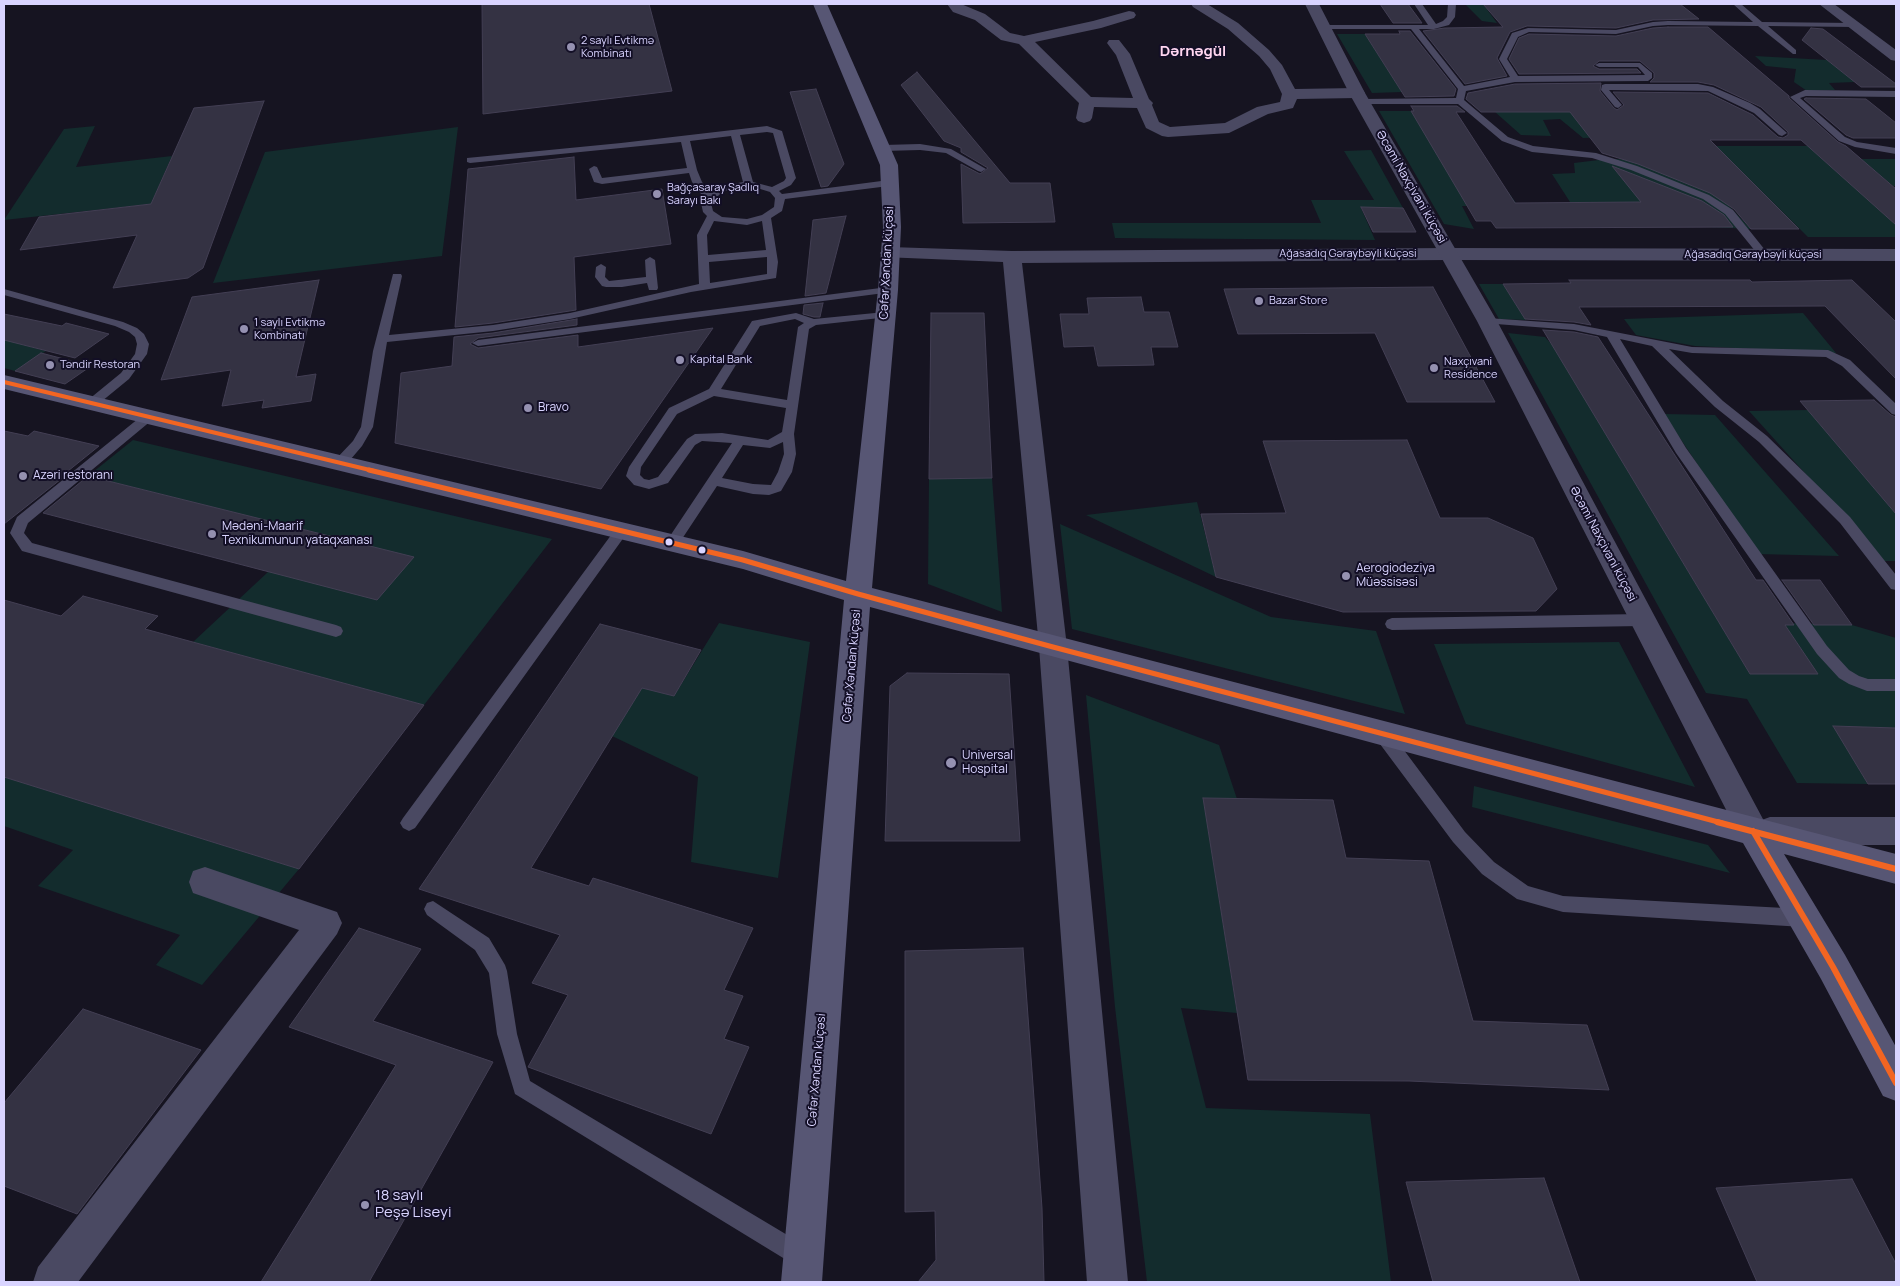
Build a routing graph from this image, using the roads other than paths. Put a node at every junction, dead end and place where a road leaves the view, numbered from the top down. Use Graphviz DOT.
graph roads {
  1 [pos="820,4"];
  2 [pos="954,4"];
  3 [pos="1198,4"];
  4 [pos="1312,4"];
  5 [pos="1418,4"];
  6 [pos="1452,4"];
  7 [pos="1737,4"];
  8 [pos="1826,4"];
  9 [pos="1129,15"];
  10 [pos="1760,24"];
  11 [pos="1854,25"];
  12 [pos="1324,27"];
  13 [pos="1413,27"];
  14 [pos="1434,27"];
  15 [pos="1024,40"];
  16 [pos="1114,43"];
  17 [pos="1793,52"];
  18 [pos="1896,57"];
  19 [pos="1599,65"];
  20 [pos="1515,79"];
  21 [pos="1462,90"];
  22 [pos="1290,94"];
  23 [pos="1896,94"];
  24 [pos="1360,98"];
  25 [pos="1460,101"];
  26 [pos="1087,102"];
  27 [pos="1145,103"];
  28 [pos="1618,104"];
  29 [pos="1084,118"];
  30 [pos="735,132"];
  31 [pos="1782,133"];
  32 [pos="685,138"];
  33 [pos="883,148"];
  34 [pos="1896,151"];
  35 [pos="470,160"];
  36 [pos="594,169"];
  37 [pos="692,170"];
  38 [pos="981,170"];
  39 [pos="749,184"];
  40 [pos="889,184"];
  41 [pos="776,194"];
  42 [pos="709,198"];
  43 [pos="712,216"];
  44 [pos="766,217"];
  45 [pos="771,253"];
  46 [pos="890,253"];
  47 [pos="1449,254"];
  48 [pos="1764,255"];
  49 [pos="1896,255"];
  50 [pos="1012,257"];
  51 [pos="704,258"];
  52 [pos="650,260"];
  53 [pos="600,268"];
  54 [pos="397,276"];
  55 [pos="652,280"];
  56 [pos="705,287"];
  57 [pos="888,290"];
  58 [pos="4,292"];
  59 [pos="655,297"];
  60 [pos="885,315"];
  61 [pos="1487,321"];
  62 [pos="813,322"];
  63 [pos="1611,334"];
  64 [pos="382,339"];
  65 [pos="1655,342"];
  66 [pos="478,343"];
  67 [pos="4,382"];
  68 [pos="713,392"];
  69 [pos="92,403"];
  70 [pos="792,405"];
  71 [pos="1896,411"];
  72 [pos="148,417"];
  73 [pos="788,434"];
  74 [pos="740,440"];
  75 [pos="340,463"];
  76 [pos="714,481"];
  77 [pos="622,530"];
  78 [pos="673,542"];
  79 [pos="1896,585"];
  80 [pos="858,594"];
  81 [pos="1642,620"];
  82 [pos="1392,624"];
  83 [pos="336,631"];
  84 [pos="1053,647"];
  85 [pos="1896,685"];
  86 [pos="1383,735"];
  87 [pos="409,823"];
  88 [pos="1753,831"];
  89 [pos="1896,831"];
  90 [pos="1896,869"];
  91 [pos="205,882"];
  92 [pos="433,909"];
  93 [pos="1803,918"];
  94 [pos="1896,1083"];
  95 [pos="802,1270"];
  96 [pos="53,1282"];
  97 [pos="1108,1282"];
  1 -- 33 [label="main road, Cəfər Xəndan küçəsi"];
  2 -- 15 [label="street"];
  3 -- 22 [label="street"];
  4 -- 12 [label="street, Əcəmi Naxçivani küçəsi"];
  5 -- 14 [label="lane"];
  6 -- 14 [label="lane"];
  7 -- 10 [label="lane"];
  8 -- 11 [label="street"];
  9 -- 15 [label="street"];
  10 -- 11 [label="lane"];
  10 -- 17 [label="lane"];
  10 -- 20 [label="lane"];
  11 -- 18 [label="street"];
  12 -- 13 [label="lane"];
  12 -- 24 [label="street, Əcəmi Naxçivani küçəsi"];
  13 -- 14 [label="lane"];
  13 -- 21 [label="lane"];
  15 -- 26 [label="street"];
  16 -- 27 [label="street"];
  19 -- 20 [label="lane"];
  20 -- 21 [label="lane"];
  21 -- 25 [label="lane"];
  22 -- 24 [label="street"];
  22 -- 27 [label="street"];
  23 -- 34 [label="lane"];
  24 -- 25 [label="lane"];
  24 -- 47 [label="street, Əcəmi Naxçivani küçəsi"];
  25 -- 48 [label="lane"];
  26 -- 27 [label="street"];
  26 -- 29 [label="street"];
  28 -- 31 [label="lane"];
  30 -- 32 [label="lane"];
  30 -- 39 [label="lane"];
  30 -- 41 [label="lane"];
  32 -- 35 [label="lane"];
  32 -- 37 [label="lane"];
  33 -- 38 [label="lane"];
  33 -- 40 [label="main road, Cəfər Xəndan küçəsi"];
  36 -- 37 [label="lane"];
  37 -- 42 [label="lane"];
  39 -- 41 [label="lane"];
  39 -- 42 [label="lane"];
  40 -- 41 [label="lane"];
  40 -- 46 [label="main road, Cəfər Xəndan küçəsi"];
  41 -- 44 [label="lane"];
  42 -- 43 [label="lane"];
  43 -- 44 [label="lane"];
  43 -- 51 [label="lane"];
  44 -- 45 [label="lane"];
  45 -- 51 [label="lane"];
  45 -- 56 [label="lane"];
  46 -- 50 [label="street, Ağasadıq Gəraybəyli küçəsi"];
  46 -- 57 [label="main road, Cəfər Xəndan küçəsi"];
  47 -- 48 [label="street, Ağasadıq Gəraybəyli küçəsi"];
  47 -- 50 [label="street, Ağasadıq Gəraybəyli küçəsi"];
  47 -- 61 [label="street, Əcəmi Naxçivani küçəsi"];
  48 -- 49 [label="street, Ağasadıq Gəraybəyli küçəsi"];
  50 -- 84 [label="street"];
  51 -- 56 [label="lane"];
  52 -- 55 [label="lane"];
  53 -- 55 [label="lane"];
  54 -- 64 [label="lane"];
  55 -- 59 [label="lane"];
  56 -- 59 [label="lane"];
  57 -- 60 [label="main road, Cəfər Xəndan küçəsi"];
  57 -- 66 [label="lane"];
  58 -- 69 [label="lane"];
  59 -- 64 [label="lane"];
  60 -- 62 [label="lane"];
  60 -- 80 [label="main road, Cəfər Xəndan küçəsi"];
  61 -- 63 [label="lane"];
  61 -- 81 [label="street, Əcəmi Naxçivani küçəsi"];
  62 -- 68 [label="lane"];
  62 -- 70 [label="lane"];
  63 -- 65 [label="lane"];
  63 -- 85 [label="lane"];
  64 -- 75 [label="lane"];
  65 -- 71 [label="lane"];
  65 -- 79 [label="lane"];
  67 -- 69 [label="main road"];
  68 -- 70 [label="lane"];
  68 -- 74 [label="lane"];
  69 -- 72 [label="main road"];
  70 -- 73 [label="lane"];
  72 -- 75 [label="main road"];
  72 -- 83 [label="lane"];
  73 -- 74 [label="lane"];
  73 -- 76 [label="lane"];
  74 -- 76 [label="lane"];
  75 -- 77 [label="main road"];
  76 -- 78 [label="lane"];
  77 -- 78 [label="main road"];
  77 -- 87 [label="lane"];
  78 -- 80 [label="main road"];
  80 -- 84 [label="main road"];
  80 -- 95 [label="main road, Cəfər Xəndan küçəsi"];
  81 -- 82 [label="lane"];
  81 -- 88 [label="street, Əcəmi Naxçivani küçəsi"];
  84 -- 86 [label="main road"];
  84 -- 97 [label="street"];
  86 -- 88 [label="main road"];
  86 -- 93 [label="lane"];
  88 -- 89 [label="street"];
  88 -- 90 [label="main road"];
  88 -- 93 [label="main road, Əcəmi Naxçivani küçəsi"];
  91 -- 96 [label="street"];
  92 -- 95 [label="lane"];
  93 -- 94 [label="main road, Əcəmi Naxçivani küçəsi"];
}
